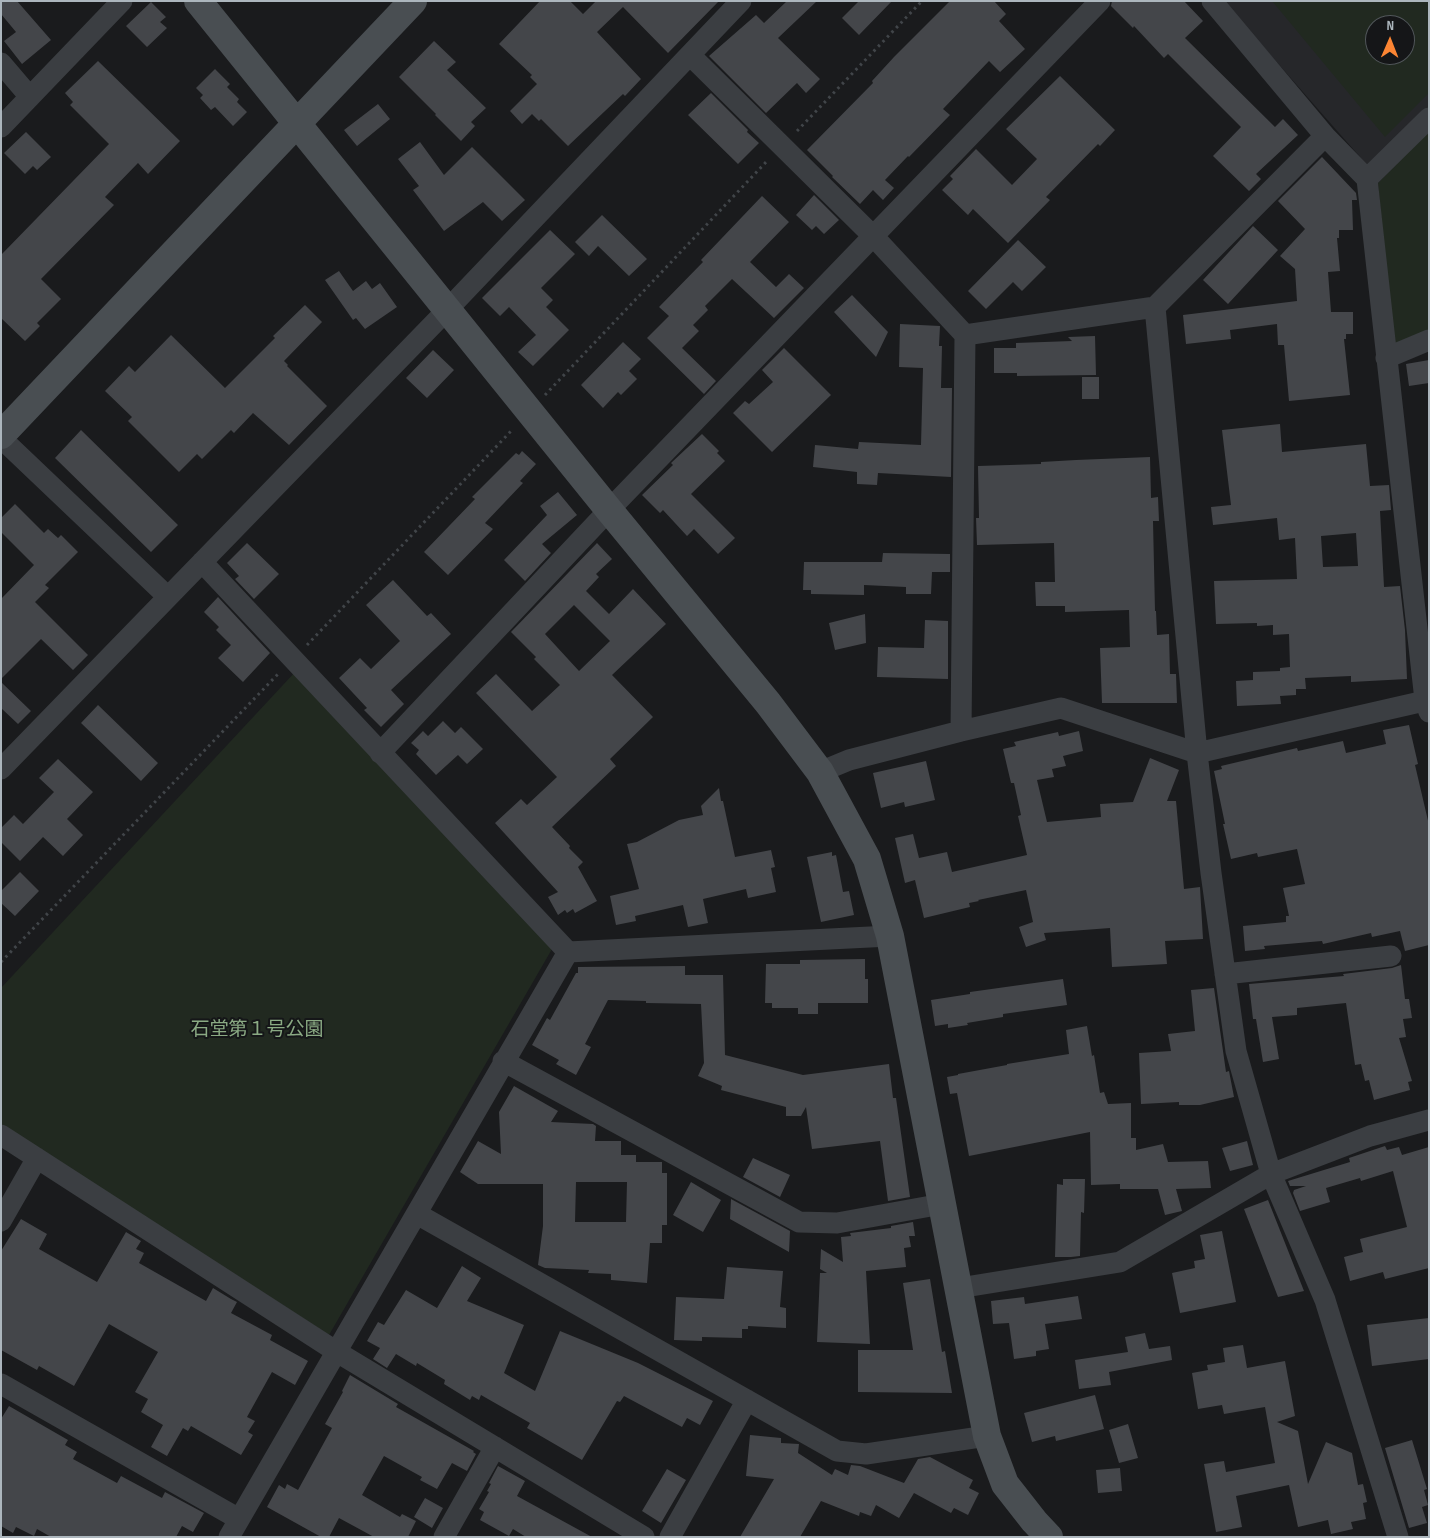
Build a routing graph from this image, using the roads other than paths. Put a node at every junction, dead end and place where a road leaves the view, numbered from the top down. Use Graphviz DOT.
graph roads {
  1 [pos="122,1"];
  2 [pos="198,1"];
  3 [pos="413,1"];
  4 [pos="741,1"];
  5 [pos="1100,1"];
  6 [pos="1212,1"];
  7 [pos="690,55"];
  8 [pos="1,63"];
  9 [pos="30,97"];
  10 [pos="1429,118"];
  11 [pos="297,123"];
  12 [pos="1,127"];
  13 [pos="1325,136"];
  14 [pos="1367,179"];
  15 [pos="874,237"];
  16 [pos="1155,307"];
  17 [pos="448,309"];
  18 [pos="965,335"];
  19 [pos="1429,340"];
  20 [pos="1386,358"];
  21 [pos="1,436"];
  22 [pos="609,510"];
  23 [pos="202,562"];
  24 [pos="168,596"];
  25 [pos="1428,704"];
  26 [pos="961,732"];
  27 [pos="380,753"];
  28 [pos="1197,753"];
  29 [pos="1,769"];
  30 [pos="820,772"];
  31 [pos="890,936"];
  32 [pos="568,952"];
  33 [pos="1390,956"];
  34 [pos="1225,974"];
  35 [pos="503,1061"];
  36 [pos="1429,1120"];
  37 [pos="1,1135"];
  38 [pos="37,1158"];
  39 [pos="1271,1174"];
  40 [pos="942,1204"];
  41 [pos="417,1214"];
  42 [pos="1,1221"];
  43 [pos="959,1288"];
  44 [pos="336,1352"];
  45 [pos="1,1384"];
  46 [pos="747,1400"];
  47 [pos="987,1436"];
  48 [pos="495,1447"];
  49 [pos="234,1528"];
  50 [pos="444,1537"];
  51 [pos="644,1537"];
  52 [pos="670,1537"];
  53 [pos="1049,1537"];
  54 [pos="1398,1537"];
  1 -- 9 [label="street"];
  2 -- 11 [label="street"];
  3 -- 11 [label="street"];
  4 -- 7 [label="street"];
  5 -- 15 [label="street"];
  6 -- 13 [label="street"];
  7 -- 15 [label="street"];
  7 -- 17 [label="street"];
  8 -- 9 [label="street"];
  9 -- 12 [label="street"];
  10 -- 14 [label="street"];
  11 -- 17 [label="street"];
  11 -- 21 [label="street"];
  13 -- 14 [label="street"];
  13 -- 16 [label="street"];
  14 -- 20 [label="street"];
  15 -- 18 [label="street"];
  15 -- 22 [label="street"];
  16 -- 18 [label="street"];
  16 -- 28 [label="street"];
  17 -- 22 [label="street"];
  17 -- 23 [label="street"];
  18 -- 26 [label="street"];
  19 -- 20 [label="street"];
  20 -- 25 [label="street"];
  21 -- 24 [label="street"];
  22 -- 27 [label="street"];
  22 -- 30 [label="street"];
  23 -- 24 [label="street"];
  23 -- 27 [label="street"];
  24 -- 29 [label="street"];
  25 -- 28 [label="street"];
  26 -- 28 [label="street"];
  26 -- 30 [label="street"];
  27 -- 32 [label="street"];
  28 -- 34 [label="street"];
  30 -- 31 [label="street"];
  31 -- 32 [label="street"];
  31 -- 40 [label="street"];
  32 -- 35 [label="street"];
  33 -- 34 [label="street"];
  34 -- 39 [label="street"];
  35 -- 40 [label="street"];
  35 -- 41 [label="street"];
  36 -- 39 [label="street"];
  37 -- 38 [label="street"];
  38 -- 42 [label="street"];
  38 -- 44 [label="street"];
  39 -- 43 [label="street"];
  39 -- 54 [label="street"];
  40 -- 43 [label="street"];
  41 -- 44 [label="street"];
  41 -- 46 [label="street"];
  43 -- 47 [label="street"];
  44 -- 48 [label="street"];
  44 -- 49 [label="street"];
  45 -- 49 [label="street"];
  46 -- 47 [label="street"];
  46 -- 52 [label="street"];
  47 -- 53 [label="street"];
  48 -- 50 [label="street"];
  48 -- 51 [label="street"];
}
